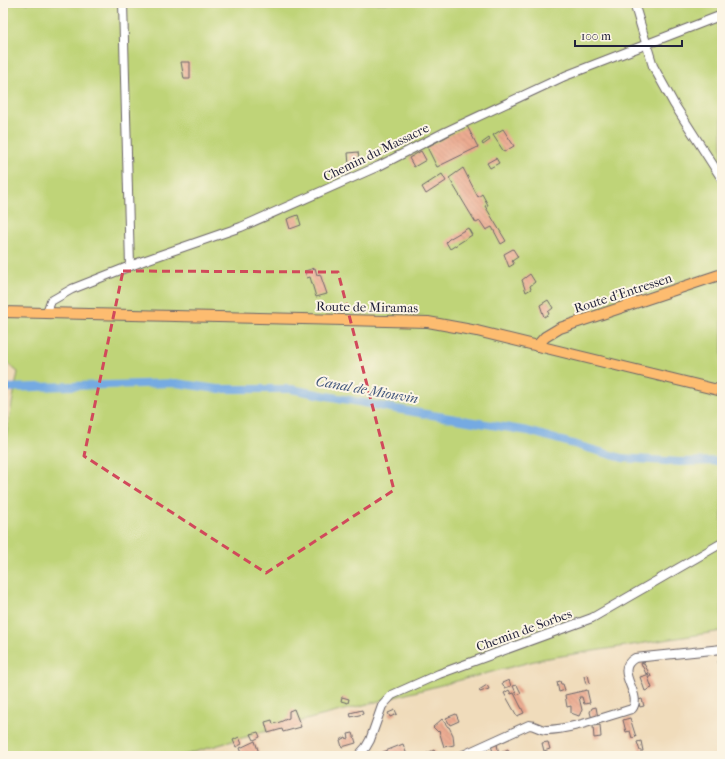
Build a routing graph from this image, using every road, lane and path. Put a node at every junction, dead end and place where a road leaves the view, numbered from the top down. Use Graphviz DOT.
graph roads {
  1 [pos="123,3"];
  2 [pos="634,3"];
  3 [pos="722,15"];
  4 [pos="646,45"];
  5 [pos="722,179"];
  6 [pos="130,266"];
  7 [pos="722,274"];
  8 [pos="3,312"];
  9 [pos="48,312"];
  10 [pos="537,346"];
  11 [pos="722,392"];
  12 [pos="722,543"];
  13 [pos="722,649"];
  14 [pos="358,756"];
  15 [pos="461,756"];
  1 -- 6 [label="street"];
  2 -- 4 [label="street"];
  3 -- 4 [label="street, Chemin du Massacre"];
  4 -- 5 [label="street"];
  4 -- 6 [label="street, Chemin du Massacre"];
  6 -- 9 [label="street, Chemin du Massacre"];
  7 -- 10 [label="main road, Route d'Entressen"];
  8 -- 9 [label="main road, Route de Miramas"];
  9 -- 10 [label="main road, Route de Miramas"];
  10 -- 11 [label="main road, Route de Miramas"];
  12 -- 14 [label="street, Chemin de Sorbes"];
  13 -- 15 [label="street"];
}
